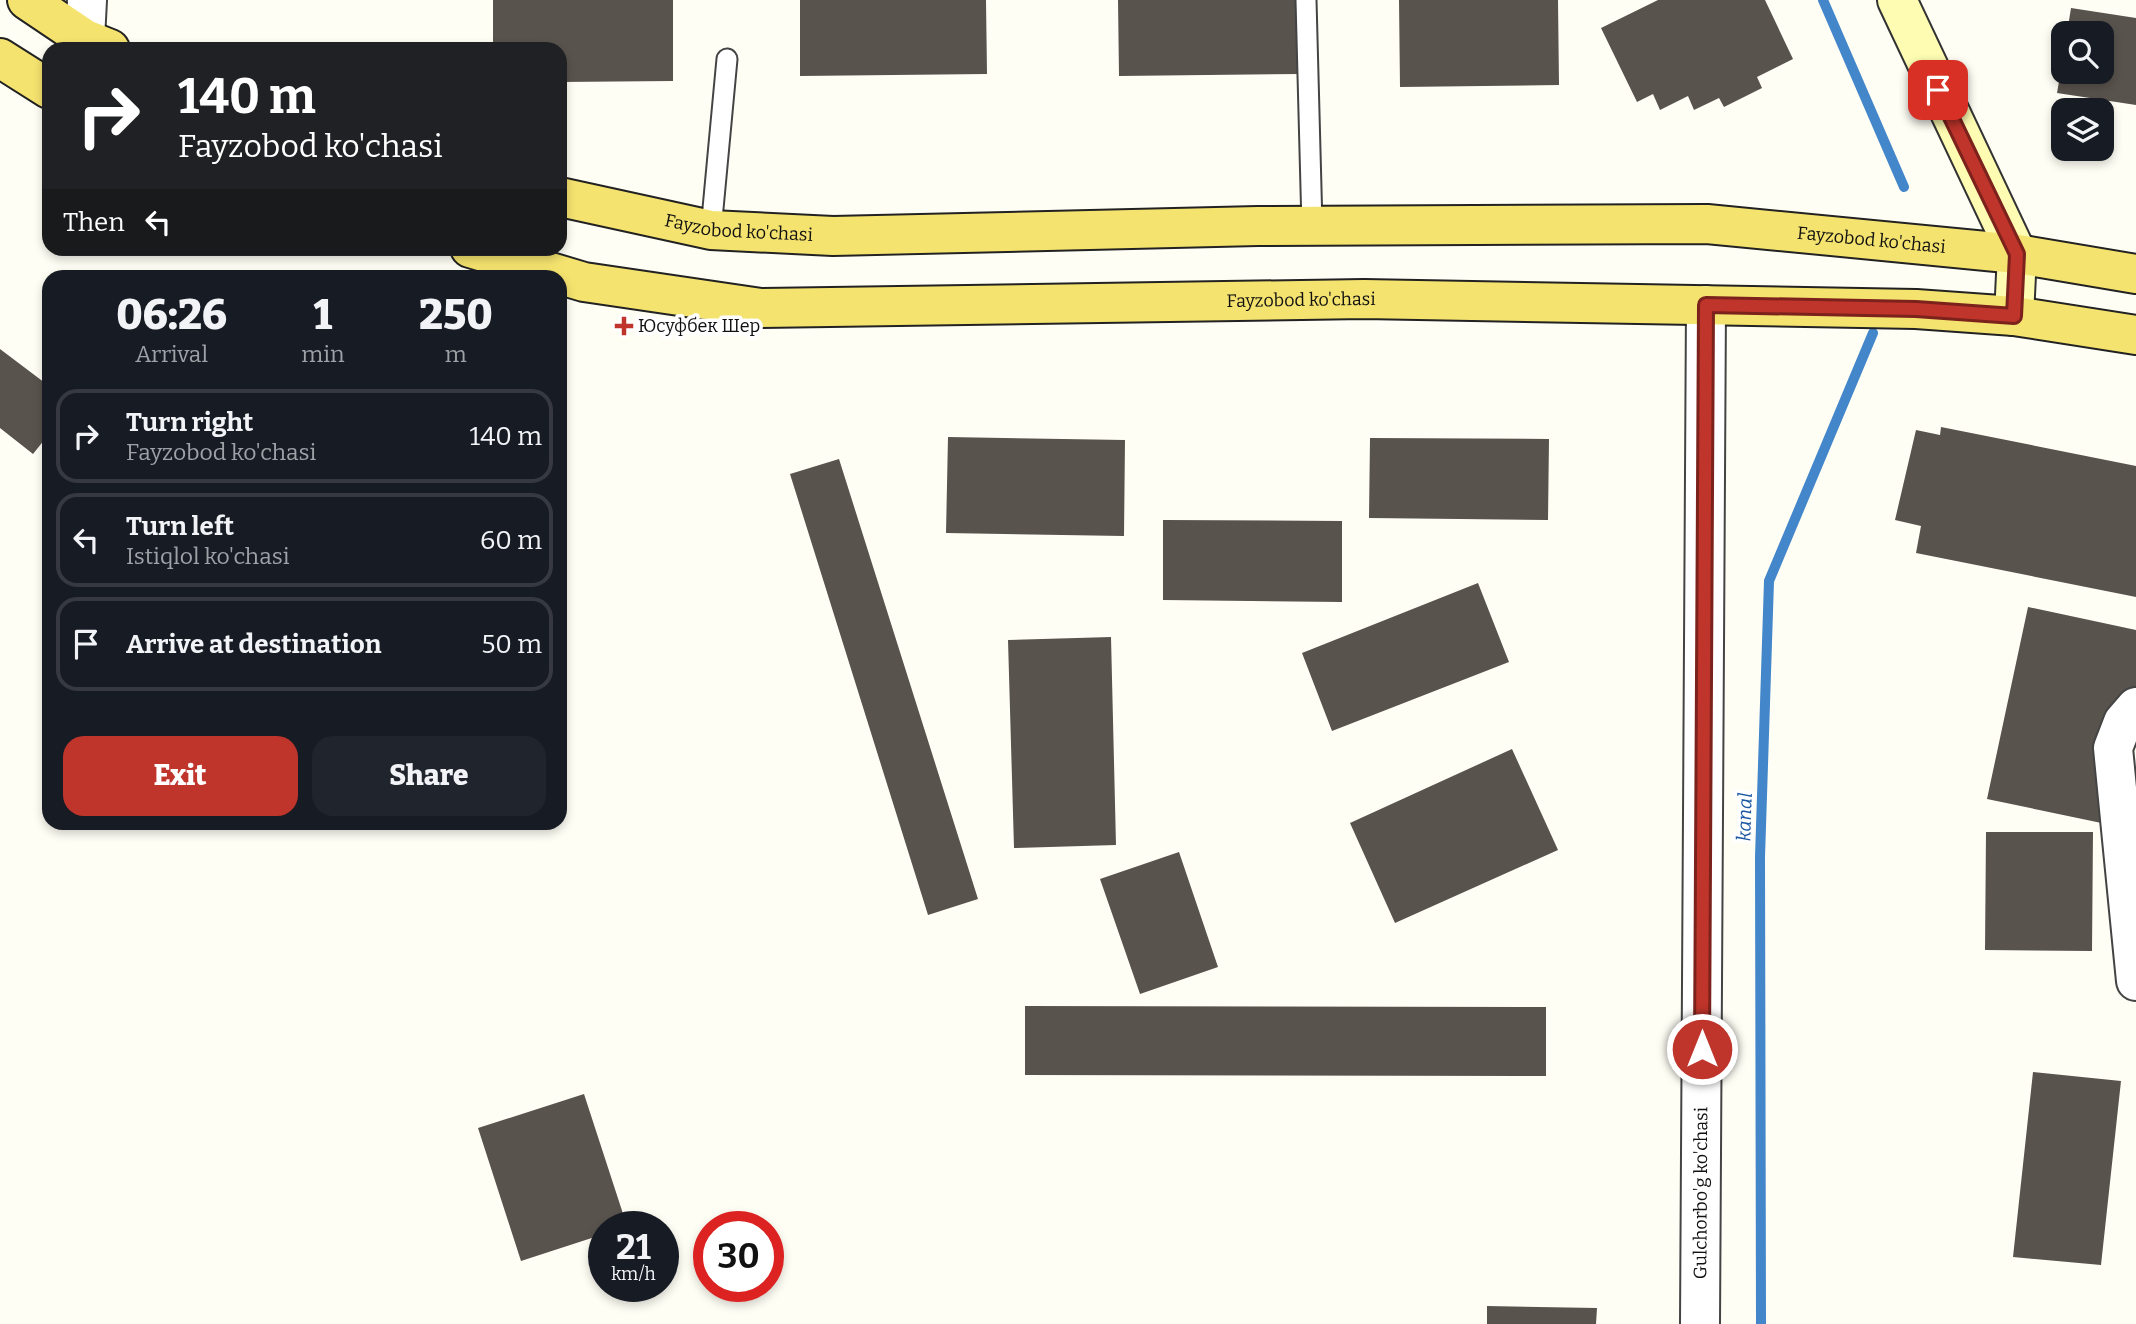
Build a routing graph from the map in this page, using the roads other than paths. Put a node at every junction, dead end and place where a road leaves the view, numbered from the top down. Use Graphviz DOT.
graph roads {
  1 [pos="27,0"];
  2 [pos="87,0"];
  3 [pos="1306,0"];
  4 [pos="1897,0"];
  5 [pos="94,42"];
  6 [pos="97,42"];
  7 [pos="0,58"];
  8 [pos="727,60"];
  9 [pos="42,85"];
  10 [pos="567,199"];
  11 [pos="1312,226"];
  12 [pos="711,230"];
  13 [pos="2017,254"];
  14 [pos="497,256"];
  15 [pos="544,270"];
  16 [pos="2136,274"];
  17 [pos="567,277"];
  18 [pos="1706,305"];
  19 [pos="2014,316"];
  20 [pos="2136,335"];
  21 [pos="2136,707"];
  22 [pos="2136,981"];
  23 [pos="1700,1324"];
  1 -- 5 [label="main road"];
  2 -- 6 [label="street"];
  3 -- 11 [label="lane"];
  4 -- 13 [label="main road"];
  7 -- 9 [label="main road"];
  8 -- 12 [label="lane"];
  10 -- 12 [label="main road, Fayzobod ko'chasi"];
  11 -- 12 [label="main road, Fayzobod ko'chasi"];
  11 -- 13 [label="main road, Fayzobod ko'chasi"];
  13 -- 16 [label="main road, Fayzobod ko'chasi"];
  13 -- 19 [label="main road"];
  14 -- 15 [label="main road, Fayzobod ko'chasi"];
  17 -- 18 [label="main road, Fayzobod ko'chasi"];
  18 -- 19 [label="main road, Fayzobod ko'chasi"];
  18 -- 23 [label="street, Gulchorbo'g ko'chasi"];
  19 -- 20 [label="main road, Fayzobod ko'chasi"];
  21 -- 22 [label="street"];
}
